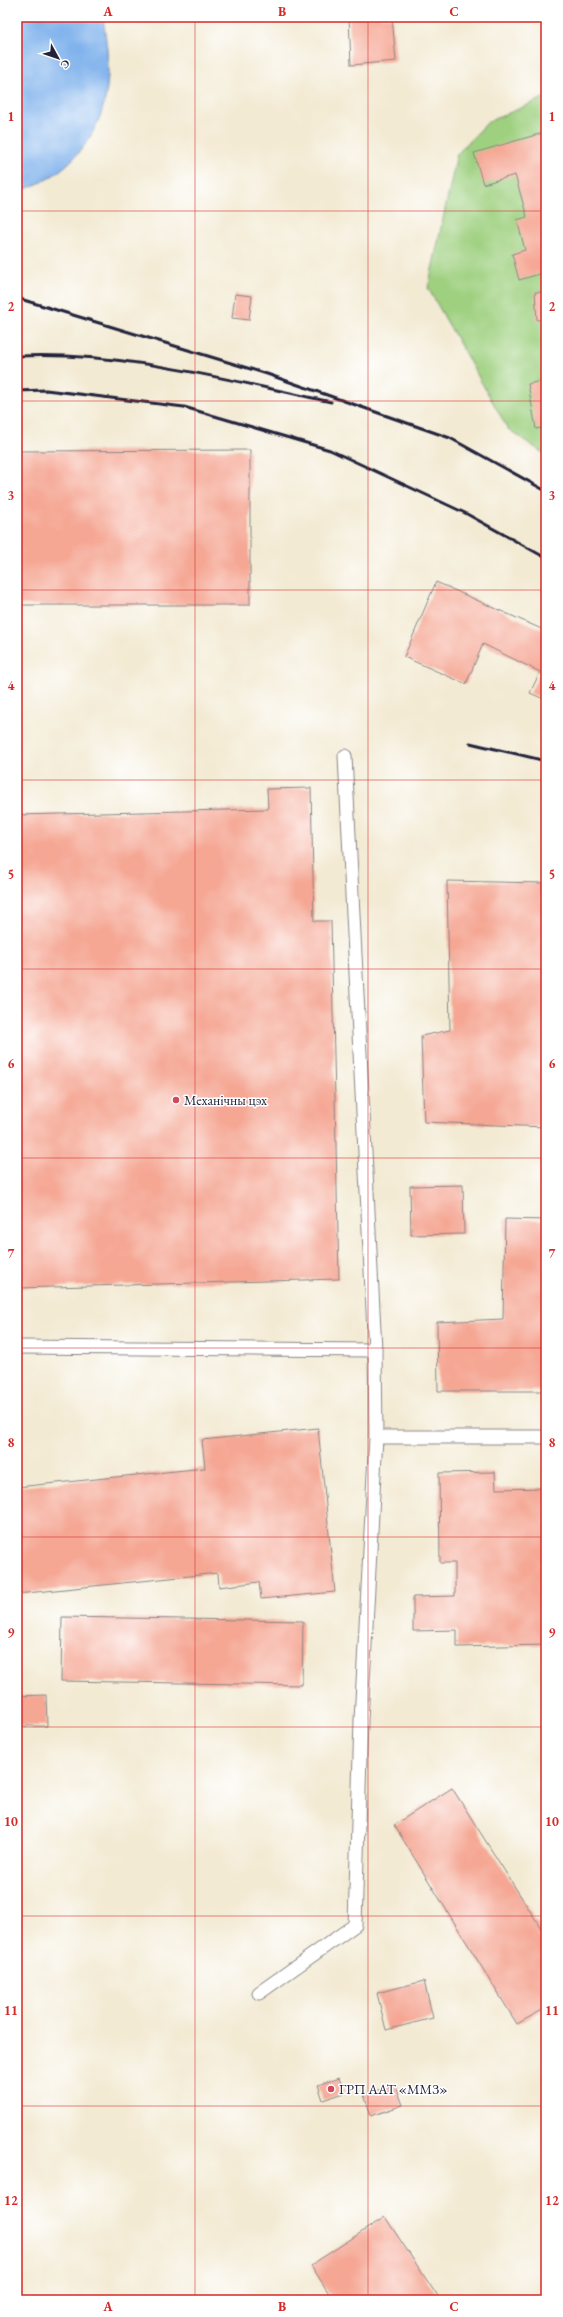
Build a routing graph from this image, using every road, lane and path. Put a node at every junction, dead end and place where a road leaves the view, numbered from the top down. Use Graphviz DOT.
graph roads {
  1 [pos="345,756"];
  2 [pos="17,1347"];
  3 [pos="375,1350"];
  4 [pos="376,1437"];
  5 [pos="546,1437"];
  6 [pos="259,1993"];
  1 -- 3 [label="lane"];
  2 -- 3 [label="lane"];
  3 -- 4 [label="lane"];
  4 -- 5 [label="lane"];
  4 -- 6 [label="lane"];
}
